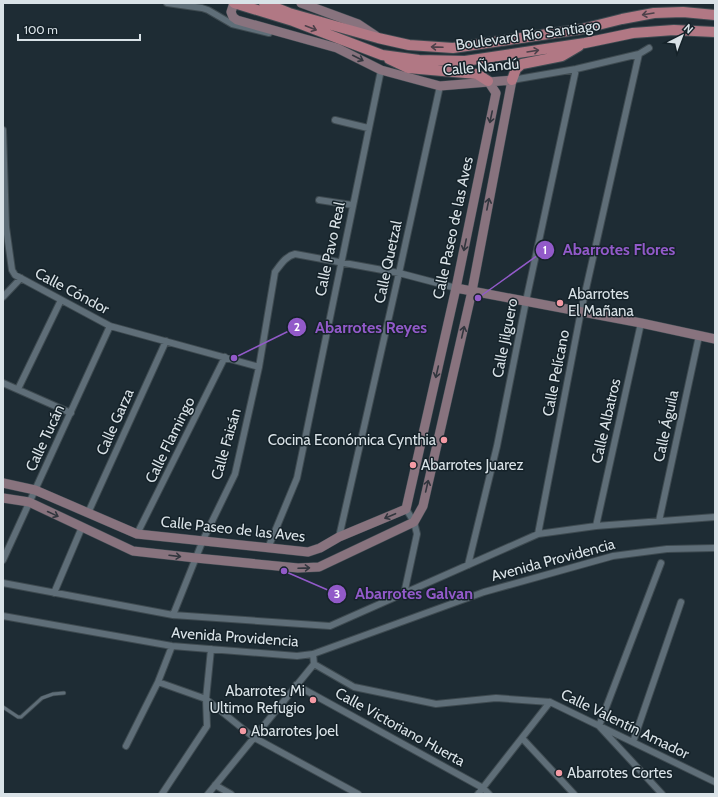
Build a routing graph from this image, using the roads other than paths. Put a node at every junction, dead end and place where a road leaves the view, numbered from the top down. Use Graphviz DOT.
graph roads {
  1 [pos="167,3"];
  2 [pos="264,3"];
  3 [pos="301,3"];
  4 [pos="233,6"];
  5 [pos="715,15"];
  6 [pos="582,29"];
  7 [pos="283,32"];
  8 [pos="715,32"];
  9 [pos="378,38"];
  10 [pos="585,43"];
  11 [pos="649,48"];
  12 [pos="639,54"];
  13 [pos="382,55"];
  14 [pos="576,69"];
  15 [pos="381,70"];
  16 [pos="512,80"];
  17 [pos="488,81"];
  18 [pos="440,86"];
  19 [pos="335,120"];
  20 [pos="368,128"];
  21 [pos="3,130"];
  22 [pos="319,200"];
  23 [pos="352,205"];
  24 [pos="4,226"];
  25 [pos="341,261"];
  26 [pos="399,273"];
  27 [pos="21,278"];
  28 [pos="456,288"];
  29 [pos="472,291"];
  30 [pos="3,297"];
  31 [pos="61,300"];
  32 [pos="526,301"];
  33 [pos="581,311"];
  34 [pos="641,323"];
  35 [pos="110,326"];
  36 [pos="699,336"];
  37 [pos="715,339"];
  38 [pos="166,341"];
  39 [pos="225,358"];
  40 [pos="259,367"];
  41 [pos="3,383"];
  42 [pos="18,390"];
  43 [pos="71,413"];
  44 [pos="3,483"];
  45 [pos="35,490"];
  46 [pos="3,498"];
  47 [pos="29,502"];
  48 [pos="406,509"];
  49 [pos="88,513"];
  50 [pos="715,518"];
  51 [pos="659,521"];
  52 [pos="414,522"];
  53 [pos="596,526"];
  54 [pos="82,527"];
  55 [pos="137,534"];
  56 [pos="538,534"];
  57 [pos="339,537"];
  58 [pos="203,540"];
  59 [pos="268,548"];
  60 [pos="715,548"];
  61 [pos="196,558"];
  62 [pos="3,560"];
  63 [pos="662,563"];
  64 [pos="468,565"];
  65 [pos="3,583"];
  66 [pos="54,593"];
  67 [pos="404,594"];
  68 [pos="681,602"];
  69 [pos="173,615"];
  70 [pos="3,616"];
  71 [pos="172,646"];
  72 [pos="211,649"];
  73 [pos="313,654"];
  74 [pos="314,664"];
  75 [pos="158,682"];
  76 [pos="296,685"];
  77 [pos="64,693"];
  78 [pos="206,699"];
  79 [pos="550,702"];
  80 [pos="3,707"];
  81 [pos="599,726"];
  82 [pos="253,737"];
  83 [pos="522,738"];
  84 [pos="633,742"];
  85 [pos="126,746"];
  86 [pos="715,782"];
  87 [pos="214,785"];
  88 [pos="483,788"];
  89 [pos="162,794"];
  90 [pos="208,794"];
  91 [pos="231,794"];
  92 [pos="358,794"];
  93 [pos="478,794"];
  94 [pos="489,794"];
  95 [pos="574,794"];
  96 [pos="662,794"];
  1 -- 7 [label="street"];
  2 -- 9 [label="main road, Boulevard Río Santiago"];
  3 -- 9 [label="street"];
  4 -- 7 [label="street, Calle Ñandú"];
  4 -- 13 [label="main road, Boulevard Río Santiago, one-way"];
  5 -- 6 [label="main road, Boulevard Río Santiago, one-way"];
  6 -- 9 [label="main road, Boulevard Río Santiago, one-way"];
  6 -- 10 [label="main road"];
  7 -- 15 [label="street, Calle Ñandú, one-way"];
  8 -- 10 [label="main road, Boulevard Río Santiago"];
  13 -- 10 [label="main road, Boulevard Río Santiago, one-way"];
  10 -- 16 [label="main road"];
  11 -- 12 [label="street, Calle Ñandú"];
  12 -- 14 [label="street, Calle Ñandú"];
  12 -- 33 [label="street, Calle Pelícano"];
  13 -- 17 [label="main road"];
  14 -- 16 [label="street, Calle Ñandú"];
  14 -- 32 [label="street, Calle Jilguero"];
  15 -- 18 [label="street, Calle Ñandú"];
  15 -- 20 [label="street, Calle Pavo Real"];
  16 -- 17 [label="street, Calle Ñandú"];
  29 -- 16 [label="street, Calle Paseo de las Aves, one-way"];
  17 -- 18 [label="street, Calle Ñandú"];
  17 -- 28 [label="street, Calle Paseo de las Aves, one-way"];
  18 -- 26 [label="street, Calle Quetzal"];
  19 -- 20 [label="street"];
  20 -- 23 [label="street, Calle Pavo Real"];
  21 -- 24 [label="street, Calle Cóndor"];
  22 -- 23 [label="street"];
  23 -- 25 [label="street, Calle Pavo Real"];
  24 -- 27 [label="street, Calle Cóndor"];
  25 -- 26 [label="street"];
  25 -- 40 [label="street, Calle Faisán"];
  25 -- 59 [label="street, Calle Pavo Real"];
  26 -- 28 [label="street"];
  26 -- 57 [label="street, Calle Quetzal"];
  27 -- 30 [label="street"];
  27 -- 31 [label="street, Calle Cóndor"];
  28 -- 29 [label="street"];
  28 -- 48 [label="street, Calle Paseo de las Aves, one-way"];
  29 -- 32 [label="street"];
  52 -- 29 [label="street, Calle Paseo de las Aves, one-way"];
  31 -- 35 [label="street, Calle Cóndor"];
  31 -- 42 [label="street"];
  32 -- 33 [label="street"];
  32 -- 64 [label="street, Calle Jilguero"];
  33 -- 34 [label="street"];
  33 -- 56 [label="street, Calle Pelícano"];
  34 -- 36 [label="street"];
  34 -- 53 [label="street, Calle Albatros"];
  35 -- 38 [label="street, Calle Cóndor"];
  35 -- 43 [label="street, Calle Tucán"];
  36 -- 37 [label="street"];
  36 -- 51 [label="street, Calle Águila"];
  38 -- 39 [label="street, Calle Cóndor"];
  38 -- 49 [label="street, Calle Garza"];
  39 -- 40 [label="street, Calle Cóndor"];
  39 -- 55 [label="street, Calle Flamingo"];
  40 -- 58 [label="street, Calle Faisán"];
  41 -- 42 [label="street"];
  42 -- 43 [label="street"];
  43 -- 45 [label="street, Calle Tucán"];
  44 -- 45 [label="street, Calle Paseo de las Aves"];
  45 -- 47 [label="street, Calle Tucán"];
  45 -- 49 [label="street, Calle Paseo de las Aves"];
  46 -- 47 [label="street, Calle Paseo de las Aves"];
  47 -- 54 [label="street, Calle Paseo de las Aves, one-way"];
  47 -- 62 [label="street, Calle Tucán"];
  48 -- 52 [label="street"];
  48 -- 57 [label="street, Calle Paseo de las Aves, one-way"];
  49 -- 55 [label="street, Calle Paseo de las Aves"];
  50 -- 51 [label="street"];
  51 -- 53 [label="street"];
  61 -- 52 [label="street, Calle Paseo de las Aves, one-way"];
  52 -- 67 [label="street"];
  53 -- 56 [label="street"];
  54 -- 61 [label="street, Calle Paseo de las Aves, one-way"];
  54 -- 66 [label="street"];
  55 -- 58 [label="street, Calle Paseo de las Aves"];
  56 -- 64 [label="street"];
  57 -- 59 [label="street, Calle Paseo de las Aves"];
  58 -- 59 [label="street, Calle Paseo de las Aves"];
  58 -- 61 [label="street, Calle Faisán"];
  60 -- 73 [label="street, Avenida Providencia"];
  61 -- 69 [label="street, Calle Faisán"];
  63 -- 81 [label="street"];
  64 -- 67 [label="street"];
  65 -- 66 [label="street"];
  66 -- 69 [label="street"];
  67 -- 69 [label="street"];
  68 -- 84 [label="street"];
  70 -- 71 [label="street, Avenida Providencia"];
  71 -- 72 [label="street, Avenida Providencia"];
  71 -- 75 [label="street"];
  72 -- 73 [label="street, Avenida Providencia"];
  72 -- 78 [label="street"];
  73 -- 74 [label="street"];
  74 -- 76 [label="street"];
  74 -- 79 [label="street, Calle Valentín Amador"];
  75 -- 78 [label="street"];
  75 -- 85 [label="street"];
  76 -- 82 [label="street"];
  76 -- 88 [label="street, Calle Victoriano Huerta"];
  77 -- 80 [label="lane"];
  78 -- 82 [label="street"];
  78 -- 89 [label="street"];
  79 -- 81 [label="street, Calle Valentín Amador"];
  79 -- 83 [label="street"];
  81 -- 84 [label="street, Calle Valentín Amador"];
  81 -- 96 [label="street"];
  82 -- 87 [label="street"];
  82 -- 92 [label="street"];
  83 -- 88 [label="street"];
  83 -- 95 [label="street"];
  84 -- 86 [label="street, Calle Valentín Amador"];
  87 -- 90 [label="street"];
  87 -- 91 [label="street"];
  88 -- 93 [label="street"];
  88 -- 94 [label="street, Calle Victoriano Huerta"];
}
